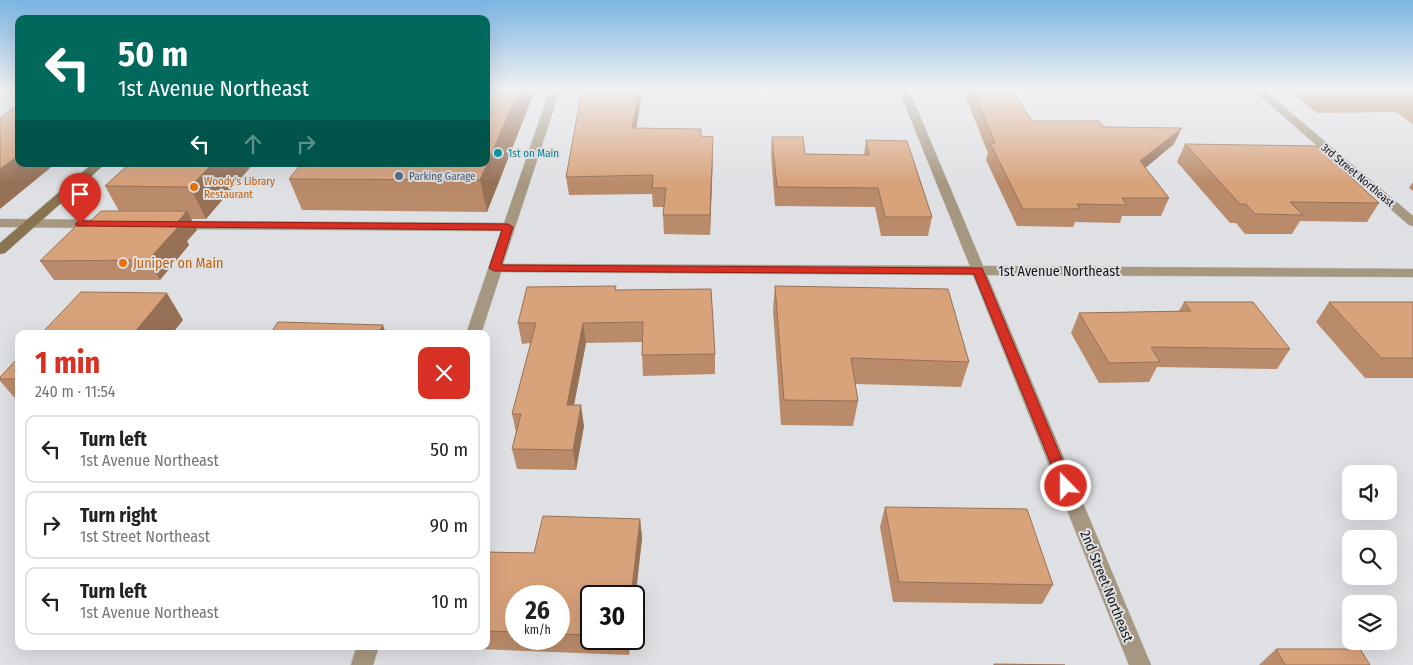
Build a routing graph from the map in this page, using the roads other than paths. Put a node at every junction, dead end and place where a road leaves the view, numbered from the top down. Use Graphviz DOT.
graph roads {
  1 [pos="544,121"];
  2 [pos="917,121"];
  3 [pos="1294,121"];
  4 [pos="96,167"];
  5 [pos="1413,222"];
  6 [pos="0,223"];
  7 [pos="30,224"];
  8 [pos="119,224"];
  9 [pos="158,224"];
  10 [pos="508,227"];
  11 [pos="0,250"];
  12 [pos="494,268"];
  13 [pos="978,270"];
  14 [pos="1413,273"];
  15 [pos="474,330"];
  16 [pos="367,650"];
  17 [pos="362,665"];
  18 [pos="1140,665"];
  1 -- 10 [label="street"];
  2 -- 13 [label="street, 2nd Street Northeast"];
  3 -- 5 [label="street, 3rd Street Northeast"];
  4 -- 7 [label="main road"];
  6 -- 7 [label="street"];
  7 -- 8 [label="street"];
  7 -- 11 [label="main road"];
  9 -- 10 [label="street"];
  10 -- 12 [label="street"];
  12 -- 13 [label="street, 1st Avenue Northeast"];
  12 -- 15 [label="street"];
  13 -- 14 [label="street, 1st Avenue Northeast"];
  13 -- 18 [label="street, 2nd Street Northeast"];
  16 -- 17 [label="street"];
}
